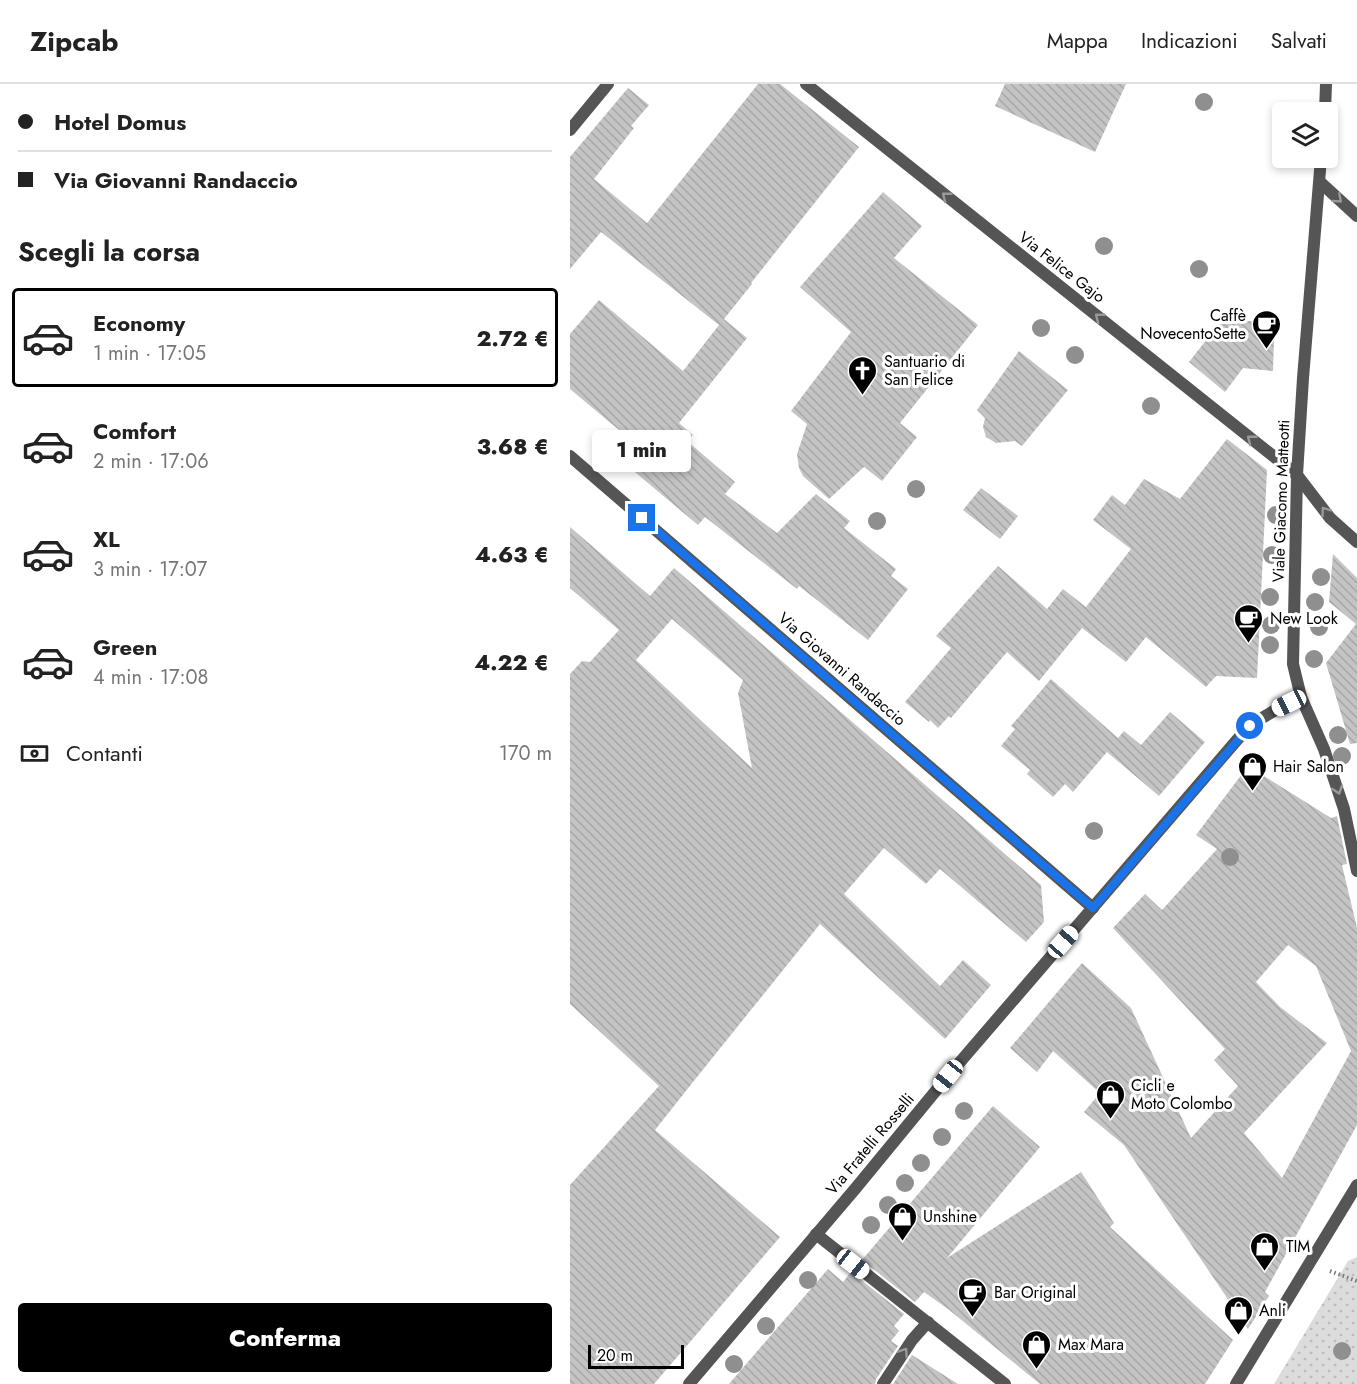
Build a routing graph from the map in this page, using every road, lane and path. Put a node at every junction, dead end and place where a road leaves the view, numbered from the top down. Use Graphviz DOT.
graph roads {
  1 [pos="608,84"];
  2 [pos="806,84"];
  3 [pos="1326,84"];
  4 [pos="1325,102"];
  5 [pos="570,130"];
  6 [pos="1321,168"];
  7 [pos="1320,182"];
  8 [pos="1357,216"];
  9 [pos="570,456"];
  10 [pos="1297,475"];
  11 [pos="1357,542"];
  12 [pos="1301,697"];
  13 [pos="1357,872"];
  14 [pos="1093,908"];
  15 [pos="1357,1186"];
  16 [pos="816,1234"];
  17 [pos="928,1322"];
  18 [pos="689,1384"];
  19 [pos="883,1384"];
  20 [pos="1005,1384"];
  21 [pos="1236,1384"];
  1 -- 5 [label="street"];
  10 -- 2 [label="street, Via Felice Gajo, one-way"];
  3 -- 4 [label="street"];
  6 -- 7 [label="street, Viale Giacomo Matteotti"];
  7 -- 8 [label="street, one-way"];
  7 -- 10 [label="street, Viale Giacomo Matteotti"];
  9 -- 14 [label="street, Via Giovanni Randaccio"];
  11 -- 10 [label="street, Via Felice Gajo, one-way"];
  10 -- 12 [label="street, Viale Giacomo Matteotti"];
  12 -- 13 [label="street, Viale Giacomo Matteotti, one-way"];
  12 -- 14 [label="street, Via Fratelli Rosselli"];
  14 -- 16 [label="street, Via Fratelli Rosselli"];
  15 -- 21 [label="street"];
  16 -- 17 [label="street"];
  16 -- 18 [label="street, Via Fratelli Rosselli"];
  19 -- 17 [label="street, one-way"];
  17 -- 20 [label="street"];
}
